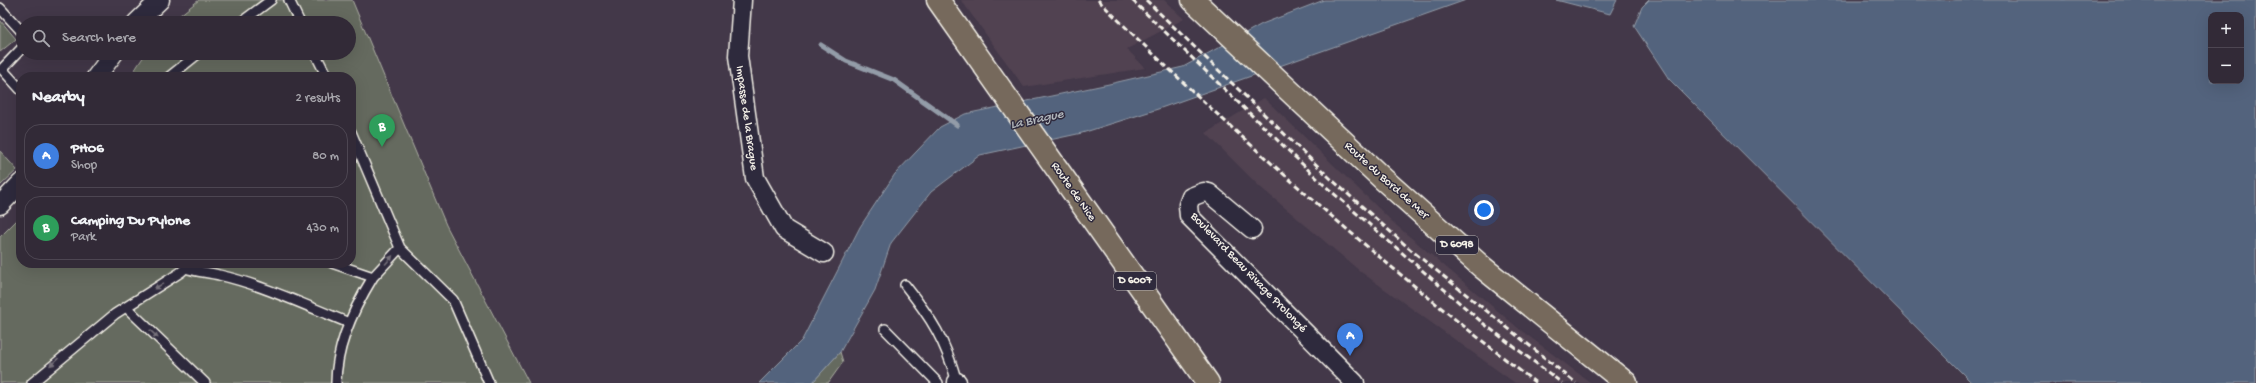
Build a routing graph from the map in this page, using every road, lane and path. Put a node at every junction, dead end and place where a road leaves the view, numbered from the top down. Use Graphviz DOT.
graph roads {
  1 [pos="160,0"];
  2 [pos="271,0"];
  3 [pos="289,0"];
  4 [pos="742,0"];
  5 [pos="938,0"];
  6 [pos="1195,2"];
  7 [pos="0,8"];
  8 [pos="143,16"];
  9 [pos="249,16"];
  10 [pos="297,16"];
  11 [pos="16,25"];
  12 [pos="16,54"];
  13 [pos="109,60"];
  14 [pos="190,60"];
  15 [pos="318,60"];
  16 [pos="100,72"];
  17 [pos="175,72"];
  18 [pos="324,72"];
  19 [pos="16,84"];
  20 [pos="356,144"];
  21 [pos="16,188"];
  22 [pos="0,205"];
  23 [pos="1252,229"];
  24 [pos="400,248"];
  25 [pos="824,253"];
  26 [pos="184,268"];
  27 [pos="193,268"];
  28 [pos="347,268"];
  29 [pos="373,277"];
  30 [pos="905,285"];
  31 [pos="126,307"];
  32 [pos="349,323"];
  33 [pos="885,330"];
  34 [pos="32,383"];
  35 [pos="205,383"];
  36 [pos="336,383"];
  37 [pos="489,383"];
  38 [pos="938,383"];
  39 [pos="956,383"];
  40 [pos="1208,383"];
  41 [pos="1355,383"];
  42 [pos="1626,383"];
  1 -- 8 [label="street"];
  2 -- 9 [label="lane"];
  3 -- 10 [label="lane"];
  4 -- 25 [label="street, Impasse de la Brague"];
  5 -- 40 [label="main road, Route de Nice / D 6007"];
  6 -- 42 [label="main road, Route du Bord de Mer / D 6098"];
  7 -- 11 [label="lane"];
  12 -- 19 [label="lane"];
  13 -- 16 [label="street"];
  14 -- 17 [label="lane"];
  15 -- 18 [label="lane"];
  20 -- 24 [label="lane"];
  21 -- 22 [label="street"];
  23 -- 41 [label="street, Boulevard Beau Rivage Prolongé"];
  29 -- 24 [label="lane, one-way"];
  24 -- 37 [label="lane"];
  26 -- 31 [label="lane, one-way"];
  27 -- 32 [label="lane"];
  28 -- 29 [label="lane"];
  29 -- 32 [label="lane"];
  30 -- 39 [label="lane"];
  31 -- 34 [label="lane, one-way"];
  31 -- 35 [label="lane, one-way"];
  32 -- 36 [label="lane"];
  33 -- 38 [label="lane"];
}
